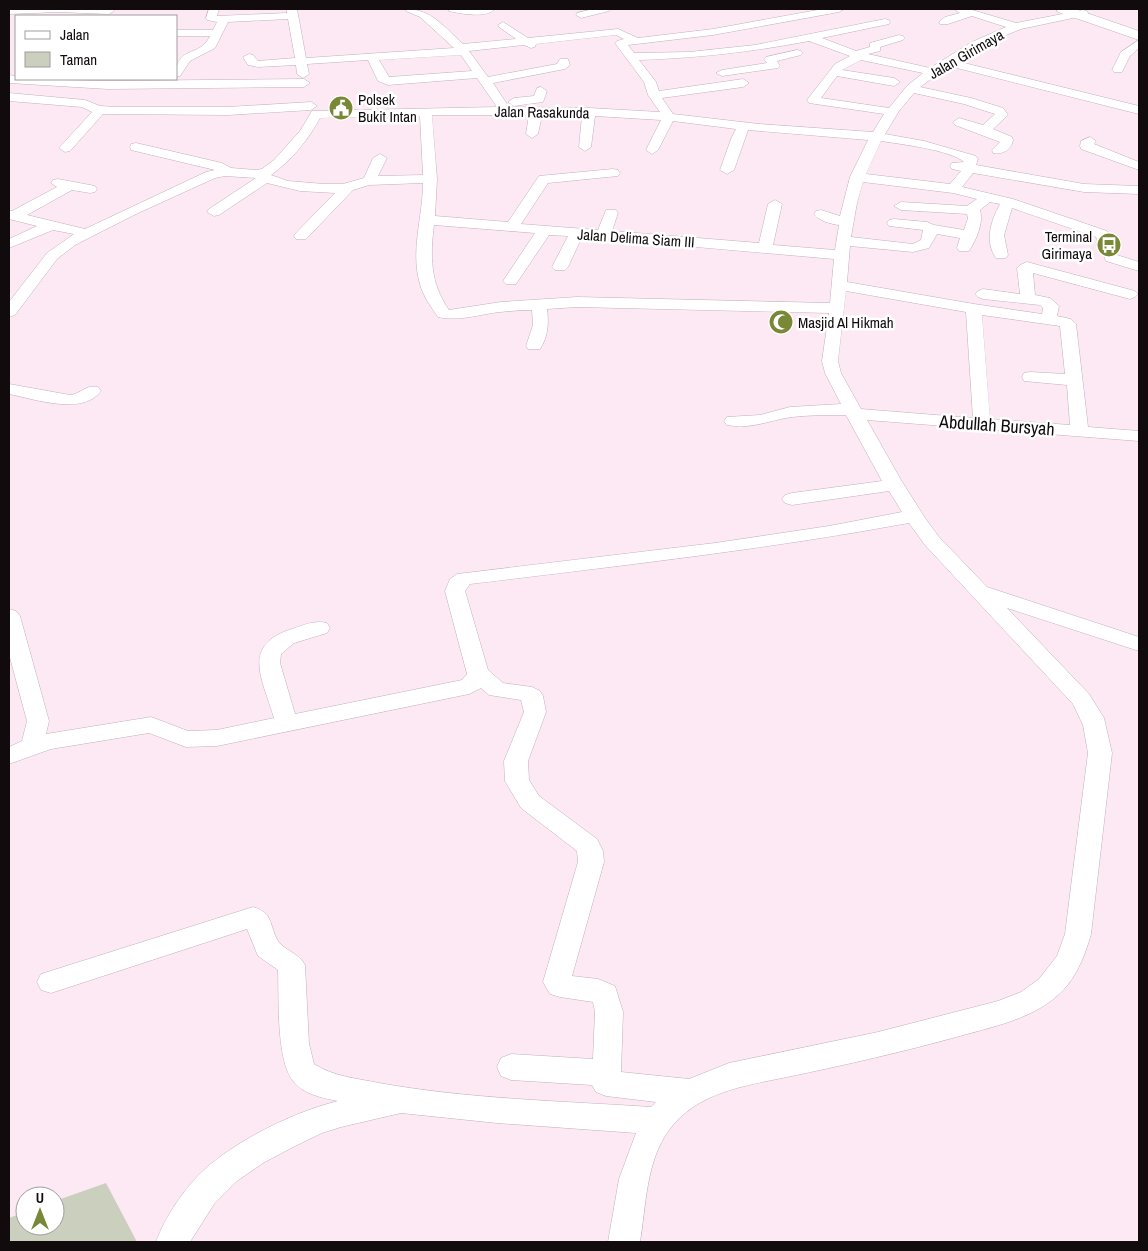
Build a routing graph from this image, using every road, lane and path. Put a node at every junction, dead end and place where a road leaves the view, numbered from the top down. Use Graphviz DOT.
graph roads {
  1 [pos="46,9"];
  2 [pos="214,9"];
  3 [pos="412,9"];
  4 [pos="453,9"];
  5 [pos="605,9"];
  6 [pos="839,9"];
  7 [pos="958,9"];
  8 [pos="489,10"];
  9 [pos="994,10"];
  10 [pos="9,11"];
  11 [pos="1073,11"];
  12 [pos="293,12"];
  13 [pos="107,13"];
  14 [pos="762,13"];
  15 [pos="933,13"];
  16 [pos="974,14"];
  17 [pos="581,15"];
  18 [pos="224,19"];
  19 [pos="777,21"];
  20 [pos="885,22"];
  21 [pos="502,25"];
  22 [pos="1017,27"];
  23 [pos="178,33"];
  24 [pos="218,33"];
  25 [pos="492,35"];
  26 [pos="1139,35"];
  27 [pos="899,38"];
  28 [pos="636,41"];
  29 [pos="525,42"];
  30 [pos="1139,43"];
  31 [pos="810,46"];
  32 [pos="460,47"];
  33 [pos="536,49"];
  34 [pos="858,55"];
  35 [pos="248,57"];
  36 [pos="631,57"];
  37 [pos="373,58"];
  38 [pos="1123,58"];
  39 [pos="301,61"];
  40 [pos="564,61"];
  41 [pos="1139,61"];
  42 [pos="948,62"];
  43 [pos="1118,70"];
  44 [pos="178,71"];
  45 [pos="834,72"];
  46 [pos="932,72"];
  47 [pos="722,73"];
  48 [pos="757,77"];
  49 [pos="483,78"];
  50 [pos="25,80"];
  51 [pos="54,80"];
  52 [pos="110,82"];
  53 [pos="171,82"];
  54 [pos="894,82"];
  55 [pos="304,83"];
  56 [pos="911,89"];
  57 [pos="541,91"];
  58 [pos="9,92"];
  59 [pos="481,95"];
  60 [pos="654,95"];
  61 [pos="9,97"];
  62 [pos="463,100"];
  63 [pos="501,103"];
  64 [pos="313,110"];
  65 [pos="1139,110"];
  66 [pos="99,111"];
  67 [pos="455,111"];
  68 [pos="536,111"];
  69 [pos="729,111"];
  70 [pos="426,112"];
  71 [pos="589,112"];
  72 [pos="894,112"];
  73 [pos="669,116"];
  74 [pos="959,122"];
  75 [pos="725,124"];
  76 [pos="744,126"];
  77 [pos="982,129"];
  78 [pos="532,134"];
  79 [pos="1090,142"];
  80 [pos="873,143"];
  81 [pos="136,147"];
  82 [pos="585,147"];
  83 [pos="65,148"];
  84 [pos="652,150"];
  85 [pos="998,150"];
  86 [pos="887,152"];
  87 [pos="380,158"];
  88 [pos="941,163"];
  89 [pos="1139,166"];
  90 [pos="969,169"];
  91 [pos="727,170"];
  92 [pos="228,172"];
  93 [pos="613,173"];
  94 [pos="263,176"];
  95 [pos="857,177"];
  96 [pos="430,179"];
  97 [pos="369,181"];
  98 [pos="56,182"];
  99 [pos="905,183"];
  100 [pos="71,185"];
  101 [pos="348,187"];
  102 [pos="90,189"];
  103 [pos="953,189"];
  104 [pos="1139,190"];
  105 [pos="987,197"];
  106 [pos="1008,202"];
  107 [pos="775,204"];
  108 [pos="901,206"];
  109 [pos="972,209"];
  110 [pos="214,212"];
  111 [pos="611,213"];
  112 [pos="821,214"];
  113 [pos="12,215"];
  114 [pos="428,220"];
  115 [pos="848,221"];
  116 [pos="51,224"];
  117 [pos="511,228"];
  118 [pos="931,229"];
  119 [pos="544,230"];
  120 [pos="86,233"];
  121 [pos="577,233"];
  122 [pos="301,236"];
  123 [pos="604,236"];
  124 [pos="9,244"];
  125 [pos="844,248"];
  126 [pos="765,249"];
  127 [pos="1001,255"];
  128 [pos="560,267"];
  129 [pos="1139,267"];
  130 [pos="1139,278"];
  131 [pos="511,281"];
  132 [pos="840,285"];
  133 [pos="983,294"];
  134 [pos="1134,295"];
  135 [pos="1028,298"];
  136 [pos="539,304"];
  137 [pos="836,308"];
  138 [pos="974,309"];
  139 [pos="9,312"];
  140 [pos="1049,319"];
  141 [pos="534,346"];
  142 [pos="1030,377"];
  143 [pos="1075,380"];
  144 [pos="9,389"];
  145 [pos="92,391"];
  146 [pos="854,411"];
  147 [pos="734,422"];
  148 [pos="982,424"];
  149 [pos="1078,431"];
  150 [pos="1139,436"];
  151 [pos="894,485"];
  152 [pos="792,499"];
  153 [pos="914,516"];
  154 [pos="981,592"];
  155 [pos="9,616"];
  156 [pos="319,628"];
  157 [pos="1139,644"];
  158 [pos="478,674"];
  159 [pos="288,724"];
  160 [pos="32,746"];
  161 [pos="9,756"];
  162 [pos="50,982"];
  163 [pos="511,1068"];
  164 [pos="606,1073"];
  165 [pos="693,1092"];
  166 [pos="402,1100"];
  167 [pos="658,1121"];
  168 [pos="172,1242"];
  169 [pos="624,1242"];
  1 -- 10 [label="street"];
  1 -- 13 [label="street"];
  2 -- 18 [label="street"];
  3 -- 32 [label="street"];
  4 -- 8 [label="street"];
  5 -- 17 [label="street"];
  6 -- 19 [label="street"];
  7 -- 16 [label="street"];
  9 -- 16 [label="street"];
  11 -- 22 [label="street, Jalan Girimaya"];
  11 -- 26 [label="highway"];
  12 -- 18 [label="street"];
  12 -- 39 [label="street"];
  14 -- 19 [label="street"];
  15 -- 16 [label="street"];
  16 -- 22 [label="street"];
  18 -- 24 [label="street"];
  19 -- 28 [label="street"];
  19 -- 31 [label="street"];
  20 -- 31 [label="street"];
  21 -- 29 [label="street"];
  22 -- 42 [label="street, Jalan Girimaya"];
  23 -- 24 [label="street"];
  24 -- 44 [label="street"];
  25 -- 32 [label="street"];
  27 -- 34 [label="street"];
  28 -- 29 [label="street"];
  28 -- 36 [label="street"];
  29 -- 32 [label="street"];
  29 -- 33 [label="street"];
  30 -- 38 [label="street"];
  31 -- 34 [label="street"];
  31 -- 36 [label="street"];
  31 -- 47 [label="street"];
  32 -- 37 [label="street"];
  32 -- 49 [label="street"];
  34 -- 45 [label="street"];
  34 -- 46 [label="street"];
  35 -- 39 [label="street"];
  36 -- 60 [label="street"];
  37 -- 39 [label="street"];
  37 -- 49 [label="street"];
  38 -- 41 [label="street"];
  38 -- 43 [label="street"];
  39 -- 55 [label="street"];
  40 -- 49 [label="street"];
  42 -- 46 [label="street, Jalan Girimaya"];
  42 -- 65 [label="street"];
  45 -- 54 [label="street"];
  45 -- 72 [label="street"];
  46 -- 56 [label="street, Jalan Girimaya"];
  48 -- 60 [label="street"];
  49 -- 63 [label="street"];
  50 -- 58 [label="street"];
  51 -- 52 [label="street"];
  52 -- 53 [label="street"];
  53 -- 55 [label="street"];
  55 -- 64 [label="street"];
  56 -- 72 [label="street, Jalan Girimaya"];
  56 -- 77 [label="street"];
  57 -- 63 [label="street"];
  59 -- 63 [label="street"];
  60 -- 73 [label="street"];
  61 -- 66 [label="street, Jalan Rasakunda"];
  62 -- 67 [label="street"];
  63 -- 67 [label="street, Jalan Rasakunda"];
  63 -- 68 [label="street, Jalan Rasakunda"];
  64 -- 66 [label="street, Jalan Rasakunda"];
  64 -- 70 [label="street, Jalan Rasakunda"];
  64 -- 94 [label="street"];
  66 -- 83 [label="street"];
  67 -- 70 [label="street, Jalan Rasakunda"];
  68 -- 71 [label="street, Jalan Rasakunda"];
  68 -- 78 [label="street"];
  69 -- 75 [label="street"];
  70 -- 96 [label="street"];
  71 -- 73 [label="street, Jalan Rasakunda"];
  71 -- 82 [label="street"];
  72 -- 80 [label="street, Jalan Girimaya"];
  73 -- 75 [label="street, Jalan Rasakunda"];
  73 -- 84 [label="street"];
  74 -- 77 [label="street"];
  75 -- 76 [label="street, Jalan Rasakunda"];
  76 -- 80 [label="street, Jalan Rasakunda"];
  76 -- 91 [label="street"];
  77 -- 85 [label="street"];
  79 -- 89 [label="street"];
  80 -- 86 [label="street"];
  80 -- 90 [label="street"];
  80 -- 95 [label="street, Jalan Girimaya"];
  81 -- 92 [label="street"];
  87 -- 97 [label="street"];
  88 -- 90 [label="street"];
  90 -- 103 [label="street"];
  90 -- 104 [label="street"];
  92 -- 94 [label="street"];
  92 -- 120 [label="street"];
  93 -- 117 [label="street"];
  94 -- 101 [label="street"];
  94 -- 110 [label="street"];
  95 -- 99 [label="street"];
  95 -- 115 [label="street, Jalan Girimaya"];
  96 -- 97 [label="street"];
  96 -- 114 [label="street"];
  97 -- 101 [label="street"];
  98 -- 100 [label="street"];
  99 -- 103 [label="street"];
  99 -- 108 [label="street"];
  100 -- 102 [label="street"];
  100 -- 113 [label="street"];
  101 -- 122 [label="street"];
  103 -- 105 [label="street"];
  105 -- 106 [label="street"];
  105 -- 109 [label="street"];
  106 -- 127 [label="street"];
  106 -- 129 [label="street"];
  107 -- 126 [label="street"];
  108 -- 109 [label="street"];
  108 -- 118 [label="street"];
  109 -- 118 [label="street"];
  111 -- 123 [label="street"];
  112 -- 115 [label="street"];
  113 -- 116 [label="street"];
  114 -- 117 [label="street, Jalan Delima Siam III"];
  114 -- 136 [label="street"];
  115 -- 125 [label="street, Jalan Girimaya"];
  116 -- 120 [label="street"];
  116 -- 124 [label="street"];
  117 -- 119 [label="street, Jalan Delima Siam III"];
  118 -- 125 [label="street, Jalan Delima Siam III"];
  119 -- 121 [label="street, Jalan Delima Siam III"];
  119 -- 131 [label="street"];
  120 -- 139 [label="street"];
  121 -- 123 [label="street, Jalan Delima Siam III"];
  121 -- 128 [label="street"];
  123 -- 126 [label="street, Jalan Delima Siam III"];
  125 -- 126 [label="street, Jalan Delima Siam III"];
  125 -- 132 [label="street, Jalan Girimaya"];
  130 -- 134 [label="street"];
  132 -- 137 [label="street, Jalan Girimaya"];
  132 -- 138 [label="street"];
  133 -- 135 [label="street"];
  134 -- 135 [label="street"];
  135 -- 140 [label="street"];
  136 -- 137 [label="street"];
  136 -- 141 [label="street"];
  137 -- 146 [label="street, Jalan Girimaya"];
  138 -- 140 [label="street"];
  138 -- 148 [label="street"];
  140 -- 143 [label="street"];
  142 -- 143 [label="street"];
  143 -- 149 [label="street"];
  144 -- 145 [label="street"];
  146 -- 147 [label="street, Abdullah Bursyah"];
  146 -- 148 [label="street, Abdullah Bursyah"];
  146 -- 151 [label="street, Jalan Girimaya"];
  148 -- 149 [label="street, Abdullah Bursyah"];
  149 -- 150 [label="street, Abdullah Bursyah"];
  151 -- 152 [label="street"];
  151 -- 153 [label="street, Jalan Girimaya"];
  153 -- 154 [label="street, Jalan Girimaya"];
  153 -- 158 [label="street"];
  154 -- 157 [label="street"];
  154 -- 165 [label="street, Jalan Girimaya"];
  155 -- 160 [label="street"];
  156 -- 159 [label="street"];
  158 -- 159 [label="street"];
  158 -- 164 [label="street"];
  159 -- 160 [label="street"];
  160 -- 161 [label="street"];
  162 -- 166 [label="street"];
  163 -- 164 [label="street"];
  164 -- 165 [label="street"];
  165 -- 167 [label="street, Jalan Girimaya"];
  166 -- 167 [label="street"];
  166 -- 168 [label="street"];
  167 -- 169 [label="street"];
}
